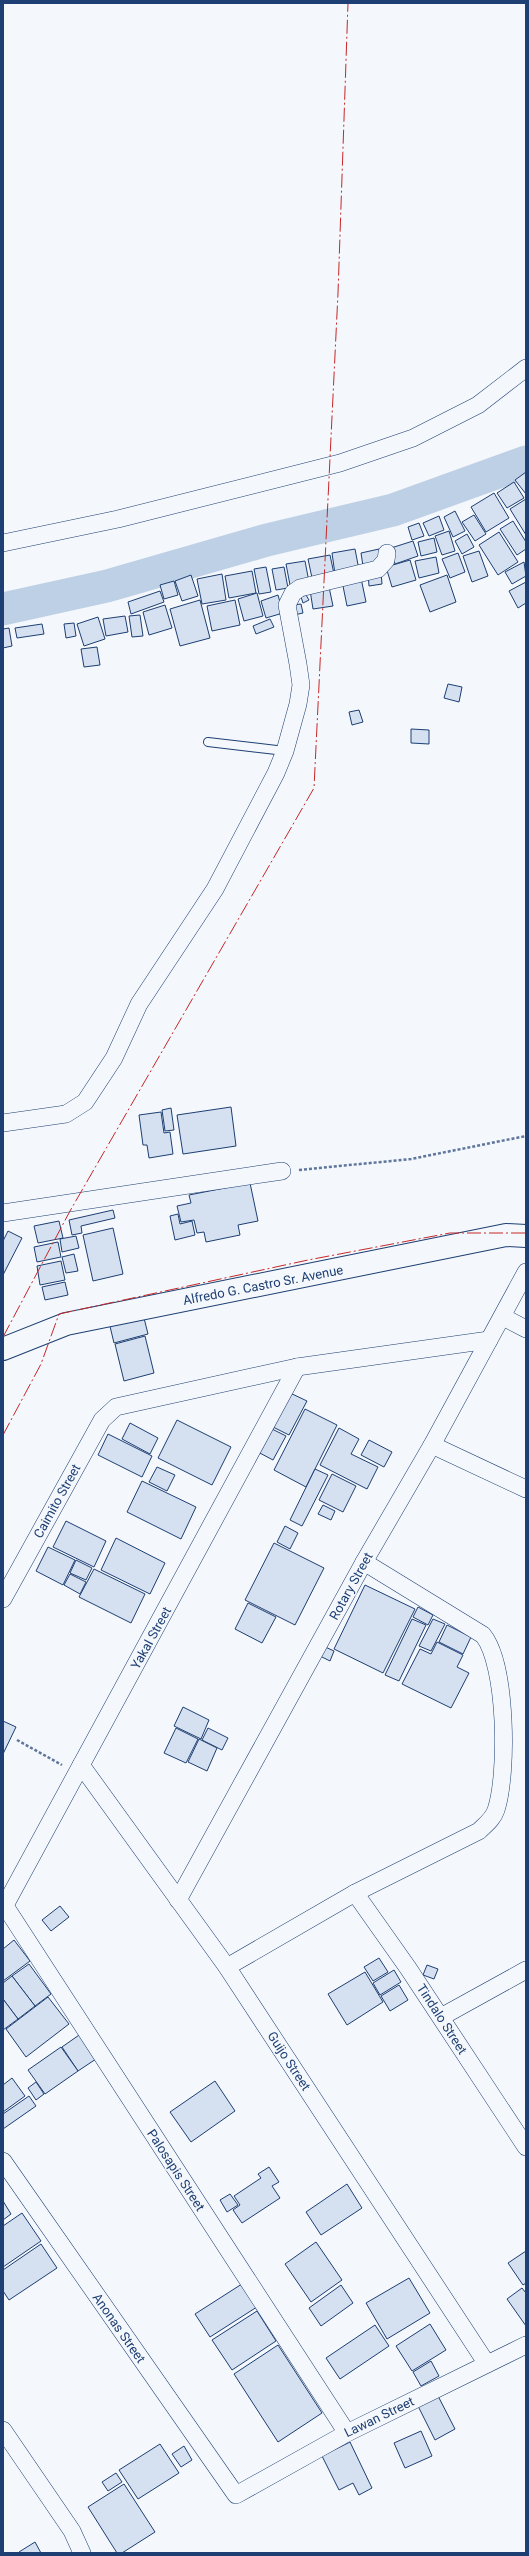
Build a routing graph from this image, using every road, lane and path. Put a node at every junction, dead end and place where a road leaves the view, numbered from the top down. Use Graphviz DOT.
graph roads {
  1 [pos="526,368"];
  2 [pos="3,543"];
  3 [pos="388,553"];
  4 [pos="208,742"];
  5 [pos="285,751"];
  6 [pos="3,1123"];
  7 [pos="526,1136"];
  8 [pos="282,1171"];
  9 [pos="3,1213"];
  10 [pos="526,1236"];
  11 [pos="526,1272"];
  12 [pos="503,1317"];
  13 [pos="526,1329"];
  14 [pos="489,1340"];
  15 [pos="3,1349"];
  16 [pos="297,1367"];
  17 [pos="432,1445"];
  18 [pos="526,1488"];
  19 [pos="364,1562"];
  20 [pos="3,1599"];
  21 [pos="17,1740"];
  22 [pos="81,1765"];
  23 [pos="355,1893"];
  24 [pos="178,1900"];
  25 [pos="4,1907"];
  26 [pos="227,1968"];
  27 [pos="526,1970"];
  28 [pos="441,2017"];
  29 [pos="521,2128"];
  30 [pos="526,2147"];
  31 [pos="3,2161"];
  32 [pos="526,2346"];
  33 [pos="488,2364"];
  34 [pos="3,2430"];
  35 [pos="347,2433"];
  36 [pos="236,2495"];
  37 [pos="82,2553"];
  1 -- 2 [label="street"];
  3 -- 5 [label="street"];
  4 -- 5 [label="lane"];
  5 -- 6 [label="street"];
  7 -- 8 [label="path"];
  8 -- 9 [label="street"];
  10 -- 15 [label="street, Alfredo G. Castro Sr. Avenue"];
  11 -- 12 [label="street, Rotary Street"];
  12 -- 13 [label="street"];
  12 -- 14 [label="street, Rotary Street"];
  14 -- 16 [label="street"];
  14 -- 17 [label="street, Rotary Street"];
  16 -- 20 [label="street, Caimito Street"];
  16 -- 22 [label="street, Yakal Street"];
  17 -- 18 [label="street"];
  17 -- 19 [label="street, Rotary Street"];
  19 -- 23 [label="street"];
  19 -- 24 [label="street, Rotary Street"];
  21 -- 22 [label="path"];
  22 -- 24 [label="street, Guijo Street"];
  22 -- 25 [label="street, Yakal Street"];
  23 -- 26 [label="street"];
  23 -- 28 [label="street, Tindalo Street"];
  24 -- 26 [label="street, Guijo Street"];
  25 -- 35 [label="street, Palosapis Street"];
  26 -- 33 [label="street, Guijo Street"];
  27 -- 28 [label="street"];
  28 -- 29 [label="street, Tindalo Street"];
  29 -- 30 [label="street, Tindalo Street"];
  31 -- 36 [label="street, Anonas Street"];
  32 -- 33 [label="street, Lawan Street"];
  33 -- 35 [label="street, Lawan Street"];
  34 -- 37 [label="street"];
  35 -- 36 [label="street, Lawan Street"];
}
